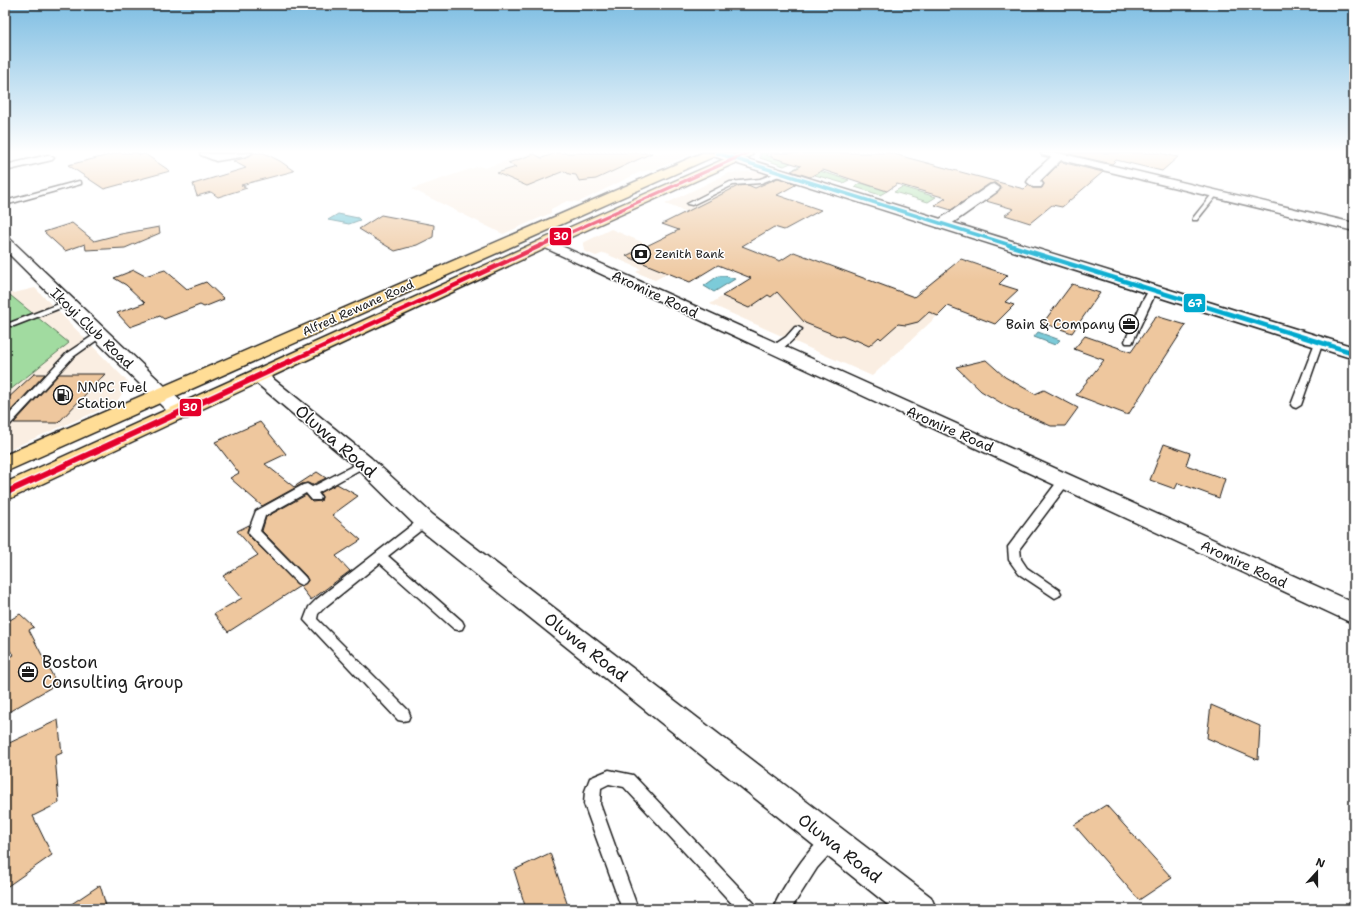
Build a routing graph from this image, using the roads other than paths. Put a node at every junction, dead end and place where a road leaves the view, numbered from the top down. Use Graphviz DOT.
graph roads {
  1 [pos="32,196"];
  2 [pos="613,196"];
  3 [pos="653,196"];
  4 [pos="708,196"];
  5 [pos="851,196"];
  6 [pos="983,196"];
  7 [pos="1214,196"];
  8 [pos="1222,196"];
  9 [pos="5,203"];
  10 [pos="690,204"];
  11 [pos="575,212"];
  12 [pos="1194,218"];
  13 [pos="591,224"];
  14 [pos="942,224"];
  15 [pos="1354,227"];
  16 [pos="5,242"];
  17 [pos="546,244"];
  18 [pos="489,250"];
  19 [pos="506,262"];
  20 [pos="1153,290"];
  21 [pos="67,304"];
  22 [pos="11,324"];
  23 [pos="798,329"];
  24 [pos="100,336"];
  25 [pos="1129,341"];
  26 [pos="1319,342"];
  27 [pos="774,349"];
  28 [pos="1354,353"];
  29 [pos="260,377"];
  30 [pos="162,395"];
  31 [pos="1296,405"];
  32 [pos="181,413"];
  33 [pos="5,425"];
  34 [pos="364,463"];
  35 [pos="5,464"];
  36 [pos="1064,481"];
  37 [pos="5,493"];
  38 [pos="425,521"];
  39 [pos="381,558"];
  40 [pos="301,580"];
  41 [pos="1055,593"];
  42 [pos="1354,614"];
  43 [pos="458,625"];
  44 [pos="403,715"];
  45 [pos="830,840"];
  46 [pos="630,909"];
  47 [pos="748,909"];
  48 [pos="781,909"];
  49 [pos="919,909"];
  1 -- 9 [label="lane"];
  2 -- 11 [label="main road, Alfred Rewane Road"];
  3 -- 13 [label="main road, Alfred Rewane Road"];
  4 -- 10 [label="lane"];
  5 -- 14 [label="street"];
  6 -- 14 [label="street"];
  7 -- 12 [label="lane"];
  8 -- 15 [label="street"];
  11 -- 13 [label="main road"];
  11 -- 18 [label="main road, Alfred Rewane Road"];
  13 -- 17 [label="main road, Alfred Rewane Road"];
  14 -- 20 [label="street"];
  16 -- 21 [label="street, Ikoyi Club Road"];
  17 -- 19 [label="main road, Alfred Rewane Road"];
  17 -- 27 [label="street, Aromire Road"];
  18 -- 19 [label="main road"];
  18 -- 30 [label="main road, Alfred Rewane Road"];
  19 -- 29 [label="main road, Alfred Rewane Road"];
  20 -- 25 [label="lane"];
  20 -- 26 [label="street"];
  21 -- 22 [label="lane"];
  21 -- 24 [label="street, Ikoyi Club Road"];
  23 -- 27 [label="lane"];
  24 -- 30 [label="street, Ikoyi Club Road"];
  24 -- 33 [label="lane"];
  26 -- 28 [label="street"];
  26 -- 31 [label="lane"];
  27 -- 36 [label="street, Aromire Road"];
  29 -- 32 [label="main road, Alfred Rewane Road"];
  29 -- 34 [label="street, Oluwa Road"];
  30 -- 32 [label="street, Ikoyi Club Road"];
  30 -- 35 [label="main road, Alfred Rewane Road"];
  32 -- 37 [label="main road, Alfred Rewane Road"];
  34 -- 38 [label="street, Oluwa Road"];
  34 -- 40 [label="lane"];
  36 -- 41 [label="lane"];
  36 -- 42 [label="street, Aromire Road"];
  38 -- 39 [label="lane"];
  38 -- 45 [label="street, Oluwa Road"];
  39 -- 43 [label="lane"];
  39 -- 44 [label="lane"];
  45 -- 48 [label="lane"];
  45 -- 49 [label="street, Oluwa Road"];
  46 -- 47 [label="lane"];
}
